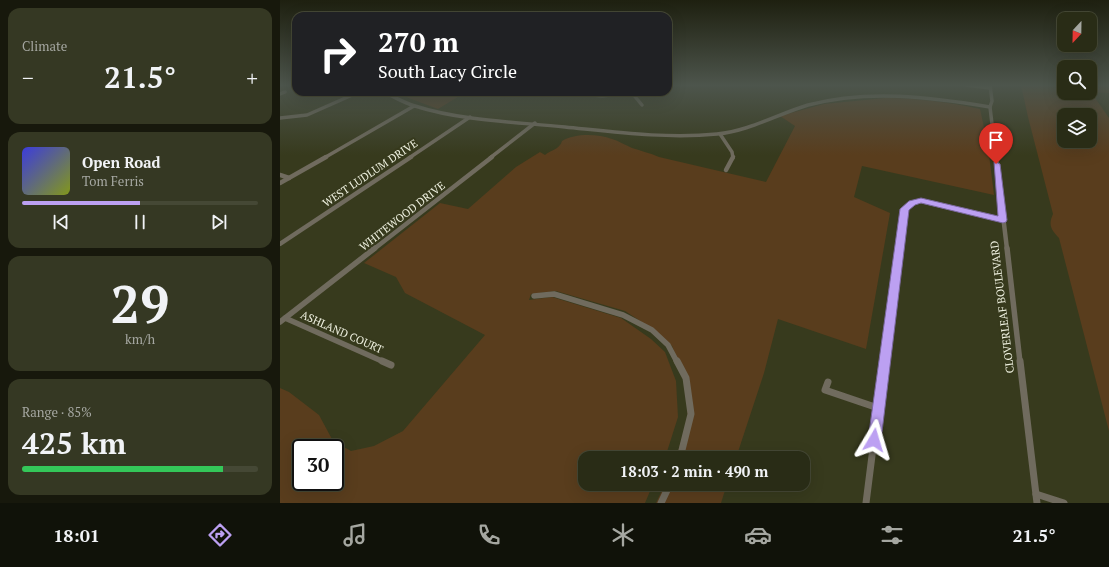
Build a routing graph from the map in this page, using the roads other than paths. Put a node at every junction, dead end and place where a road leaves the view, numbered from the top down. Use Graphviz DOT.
graph roads {
  1 [pos="321,108"];
  2 [pos="410,108"];
  3 [pos="423,108"];
  4 [pos="798,108"];
  5 [pos="990,108"];
  6 [pos="470,117"];
  7 [pos="280,118"];
  8 [pos="535,123"];
  9 [pos="720,134"];
  10 [pos="726,170"];
  11 [pos="280,175"];
  12 [pos="289,178"];
  13 [pos="280,183"];
  14 [pos="1003,220"];
  15 [pos="280,244"];
  16 [pos="534,296"];
  17 [pos="286,318"];
  18 [pos="280,322"];
  19 [pos="391,365"];
  20 [pos="828,382"];
  21 [pos="878,408"];
  22 [pos="682,451"];
  23 [pos="667,491"];
  24 [pos="1036,494"];
  25 [pos="661,503"];
  26 [pos="866,503"];
  27 [pos="1038,503"];
  28 [pos="1064,503"];
  1 -- 7 [label="street"];
  2 -- 12 [label="street"];
  3 -- 6 [label="street"];
  4 -- 9 [label="street"];
  5 -- 14 [label="street, CLOVERLEAF BOULEVARD"];
  6 -- 8 [label="street"];
  6 -- 15 [label="street, WEST LUDLUM DRIVE"];
  8 -- 9 [label="street"];
  8 -- 17 [label="street, WHITEWOOD DRIVE"];
  9 -- 10 [label="street"];
  11 -- 12 [label="street"];
  12 -- 13 [label="street"];
  14 -- 21 [label="street"];
  14 -- 24 [label="street, CLOVERLEAF BOULEVARD"];
  16 -- 22 [label="street"];
  17 -- 18 [label="street, WHITEWOOD DRIVE"];
  17 -- 19 [label="street, ASHLAND COURT"];
  20 -- 21 [label="street"];
  21 -- 26 [label="street"];
  23 -- 25 [label="street"];
  24 -- 27 [label="street, CLOVERLEAF BOULEVARD"];
  24 -- 28 [label="street"];
}
